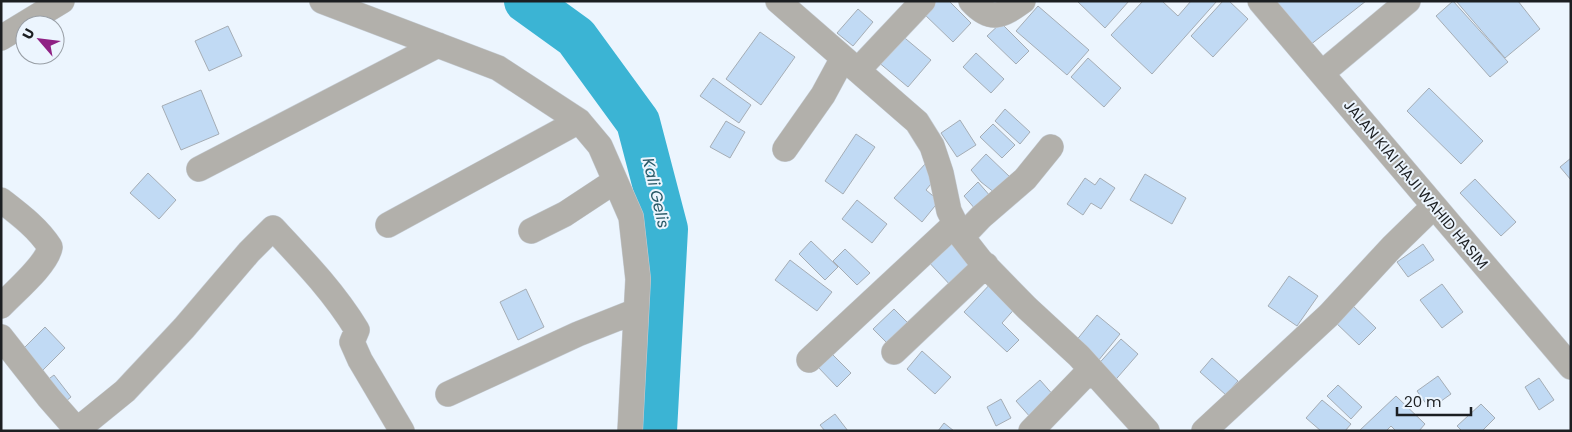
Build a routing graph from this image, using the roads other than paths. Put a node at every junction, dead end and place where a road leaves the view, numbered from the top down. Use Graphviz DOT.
graph roads {
  1 [pos="62,1"];
  2 [pos="322,1"];
  3 [pos="923,1"];
  4 [pos="971,1"];
  5 [pos="1023,1"];
  6 [pos="1260,1"];
  7 [pos="1408,1"];
  8 [pos="784,3"];
  9 [pos="1,38"];
  10 [pos="438,45"];
  11 [pos="850,64"];
  12 [pos="1322,73"];
  13 [pos="579,121"];
  14 [pos="1051,147"];
  15 [pos="785,149"];
  16 [pos="199,168"];
  17 [pos="615,181"];
  18 [pos="1,200"];
  19 [pos="1434,206"];
  20 [pos="388,225"];
  21 [pos="959,231"];
  22 [pos="531,232"];
  23 [pos="986,266"];
  24 [pos="1,306"];
  25 [pos="636,311"];
  26 [pos="1,337"];
  27 [pos="894,352"];
  28 [pos="809,360"];
  29 [pos="1571,367"];
  30 [pos="1091,369"];
  31 [pos="448,394"];
  32 [pos="77,430"];
  33 [pos="402,431"];
  34 [pos="630,431"];
  35 [pos="1031,431"];
  36 [pos="1147,431"];
  37 [pos="1204,431"];
  1 -- 9 [label="street"];
  2 -- 10 [label="street"];
  3 -- 11 [label="street"];
  4 -- 5 [label="street"];
  6 -- 12 [label="street, JALAN KIAI HAJI WAHID HASIM"];
  7 -- 12 [label="street"];
  8 -- 11 [label="street"];
  10 -- 13 [label="street"];
  10 -- 16 [label="street"];
  11 -- 15 [label="street"];
  11 -- 21 [label="street"];
  12 -- 19 [label="street, JALAN KIAI HAJI WAHID HASIM"];
  13 -- 17 [label="street"];
  13 -- 20 [label="street"];
  14 -- 21 [label="street"];
  17 -- 22 [label="street"];
  17 -- 25 [label="street"];
  18 -- 24 [label="street"];
  19 -- 29 [label="street, JALAN KIAI HAJI WAHID HASIM"];
  19 -- 37 [label="street"];
  21 -- 23 [label="street"];
  21 -- 28 [label="street"];
  23 -- 27 [label="street"];
  23 -- 30 [label="street"];
  25 -- 31 [label="street"];
  25 -- 34 [label="street"];
  26 -- 32 [label="street"];
  30 -- 35 [label="street"];
  30 -- 36 [label="street"];
  32 -- 33 [label="street"];
}
